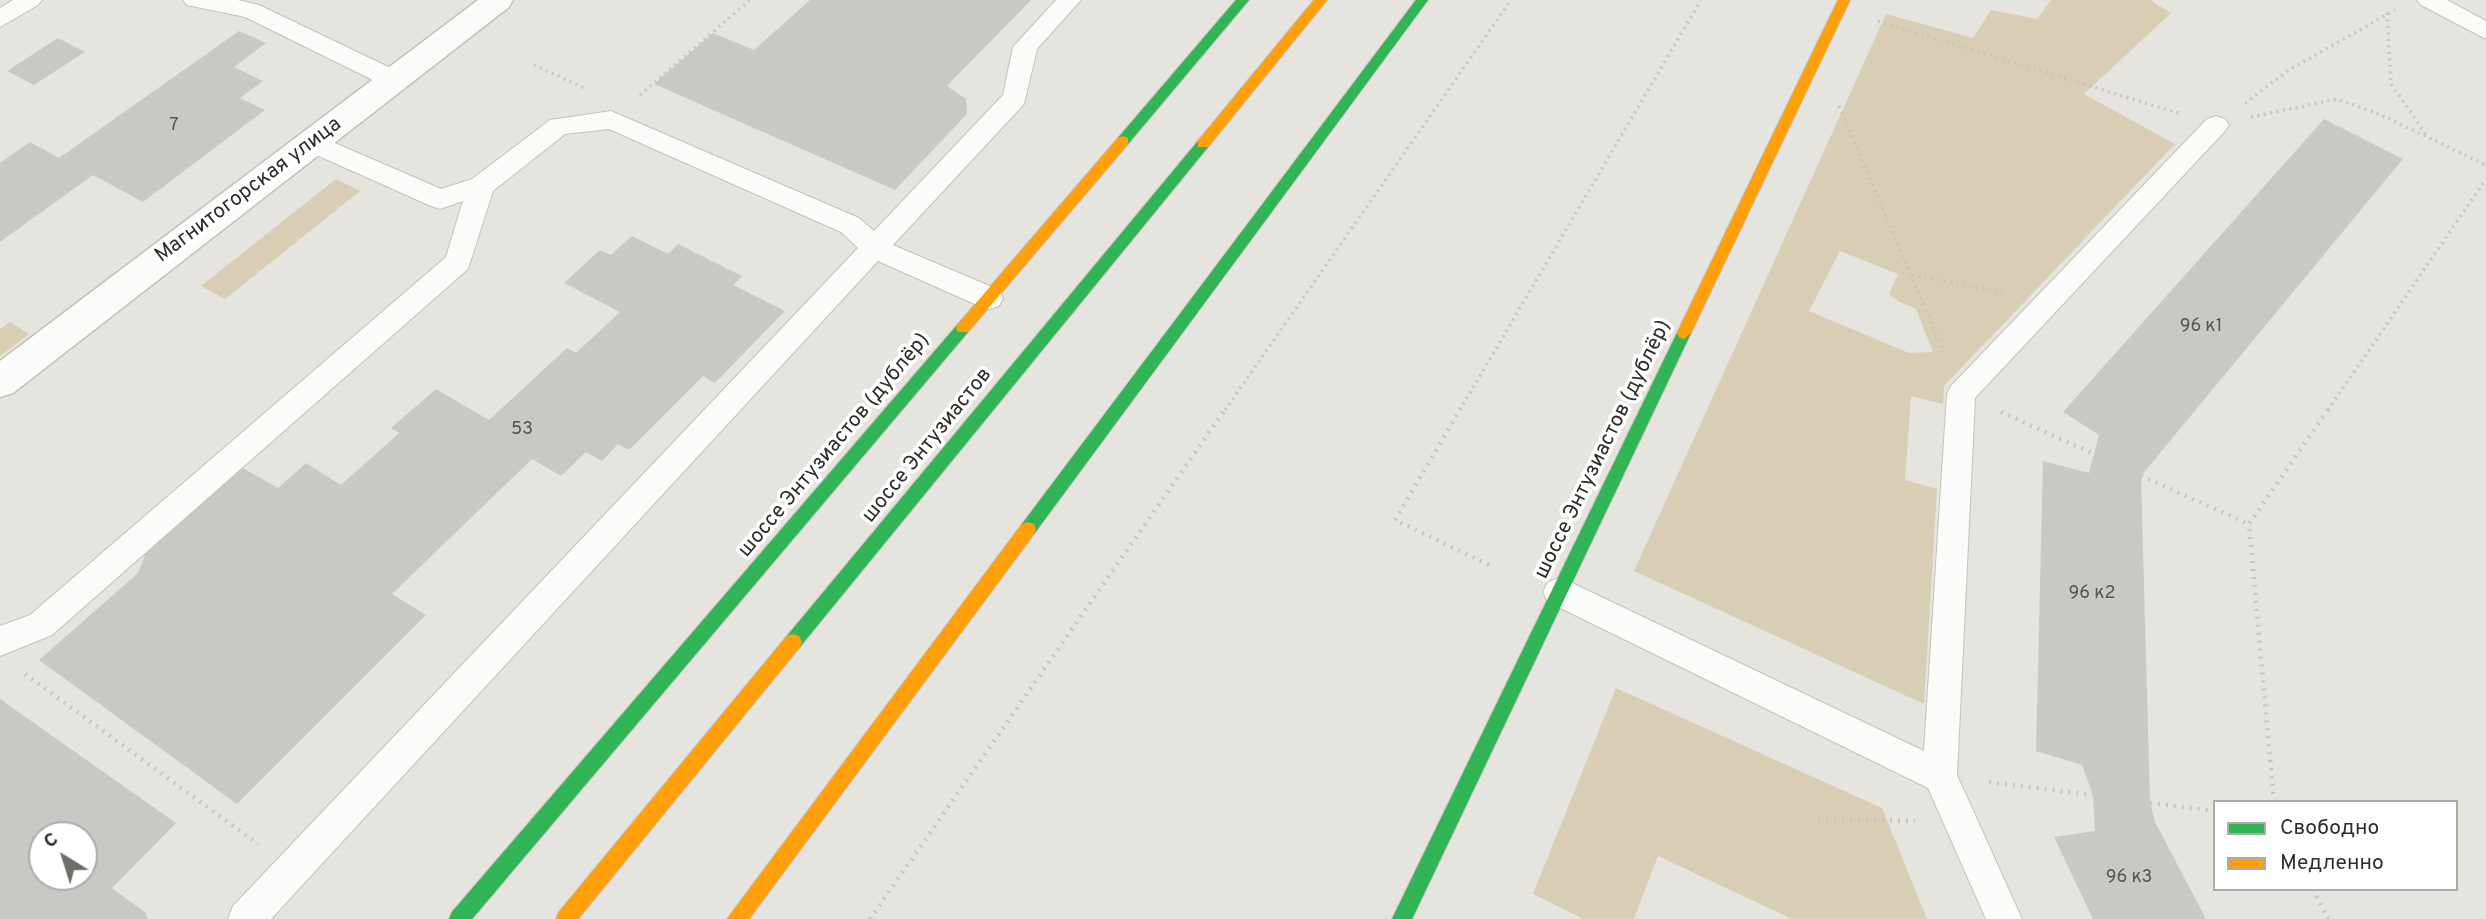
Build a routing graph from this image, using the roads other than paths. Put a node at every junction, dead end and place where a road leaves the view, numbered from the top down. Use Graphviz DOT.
graph roads {
  1 [pos="30,0"];
  2 [pos="195,0"];
  3 [pos="498,0"];
  4 [pos="1069,0"];
  5 [pos="1243,0"];
  6 [pos="1321,0"];
  7 [pos="1422,0"];
  8 [pos="1844,0"];
  9 [pos="2429,0"];
  10 [pos="258,5"];
  11 [pos="0,19"];
  12 [pos="2486,31"];
  13 [pos="394,80"];
  14 [pos="2216,125"];
  15 [pos="312,143"];
  16 [pos="481,186"];
  17 [pos="876,248"];
  18 [pos="989,298"];
  19 [pos="0,382"];
  20 [pos="1559,593"];
  21 [pos="0,641"];
  22 [pos="1940,776"];
  23 [pos="246,919"];
  24 [pos="459,919"];
  25 [pos="566,919"];
  26 [pos="737,919"];
  27 [pos="1402,919"];
  28 [pos="2004,919"];
  1 -- 11 [label="lane"];
  2 -- 10 [label="lane"];
  3 -- 13 [label="street, Магнитогорская улица"];
  4 -- 17 [label="lane"];
  5 -- 18 [label="main road, шоссе Энтузиастов (дублёр)"];
  6 -- 25 [label="main road, шоссе Энтузиастов"];
  7 -- 26 [label="main road"];
  8 -- 20 [label="main road, шоссе Энтузиастов (дублёр)"];
  9 -- 12 [label="lane"];
  10 -- 13 [label="lane"];
  13 -- 15 [label="street, Магнитогорская улица"];
  14 -- 22 [label="lane"];
  15 -- 16 [label="lane"];
  15 -- 19 [label="street, Магнитогорская улица"];
  16 -- 17 [label="lane"];
  16 -- 21 [label="lane"];
  17 -- 18 [label="lane"];
  17 -- 23 [label="lane"];
  18 -- 24 [label="main road, шоссе Энтузиастов (дублёр)"];
  20 -- 22 [label="lane"];
  20 -- 27 [label="main road, шоссе Энтузиастов (дублёр)"];
  22 -- 28 [label="lane"];
}
